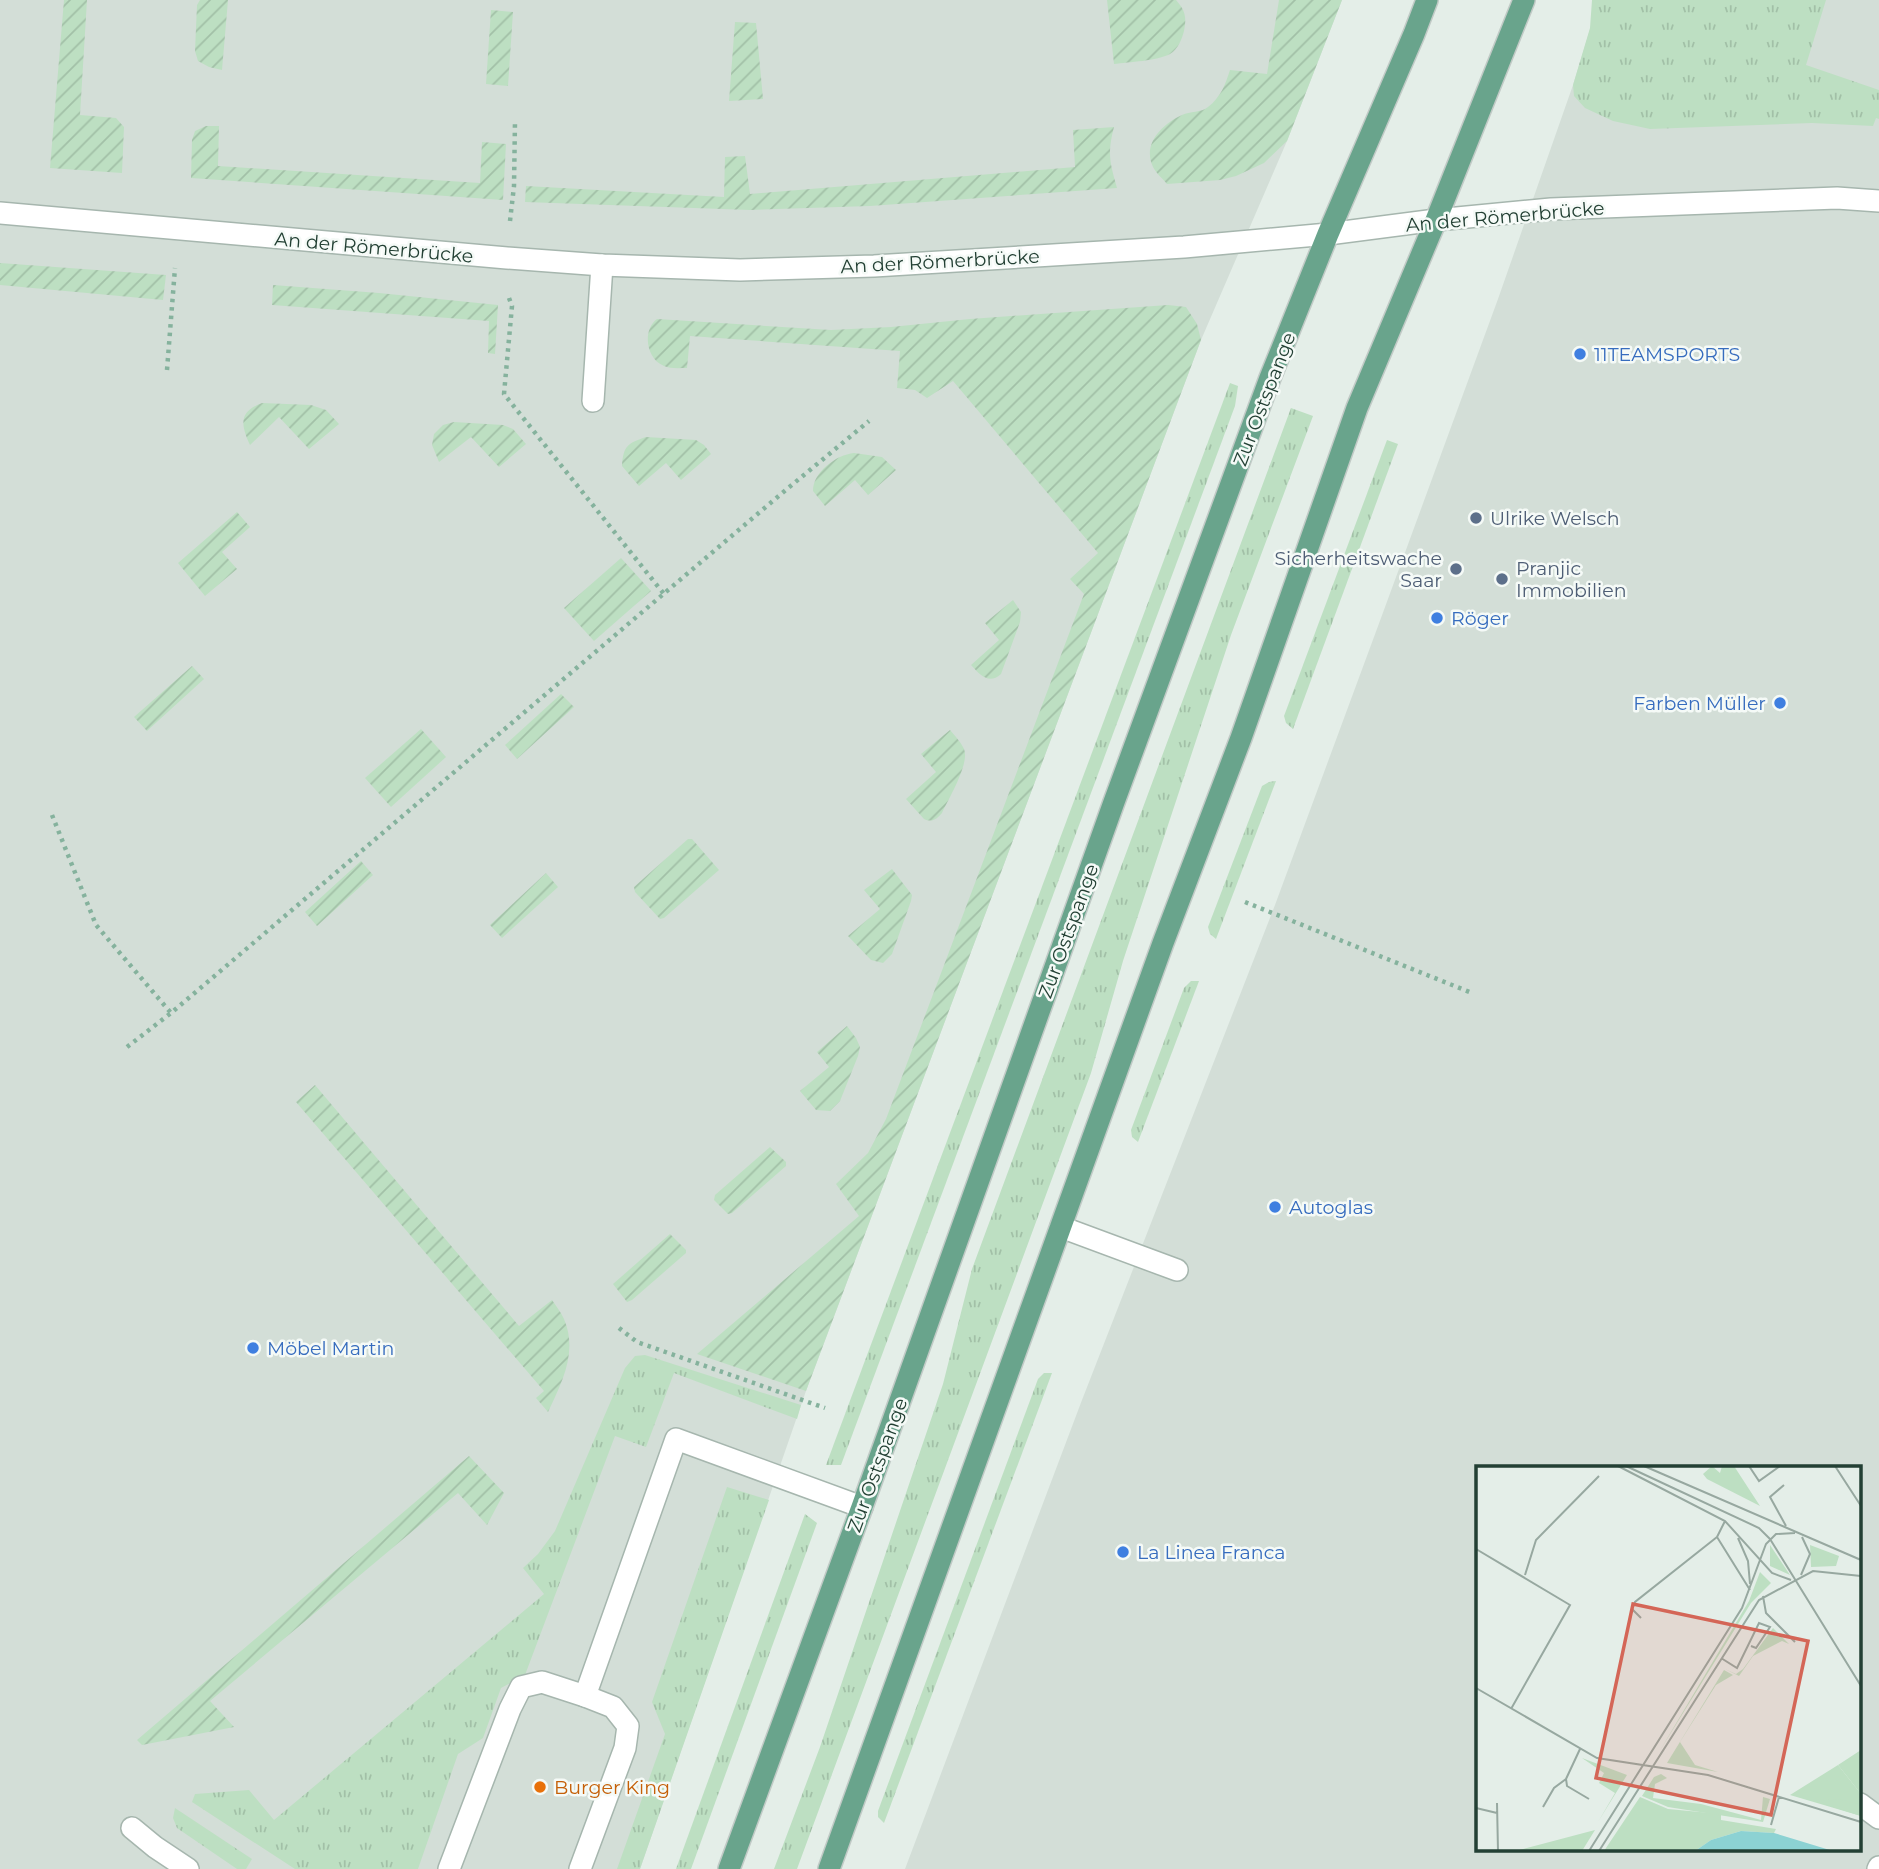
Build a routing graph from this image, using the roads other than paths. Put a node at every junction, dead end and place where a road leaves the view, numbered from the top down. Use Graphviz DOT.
graph roads {
  1 [pos="1427,0"];
  2 [pos="1524,0"];
  3 [pos="1879,201"];
  4 [pos="0,213"];
  5 [pos="1436,220"];
  6 [pos="1328,233"];
  7 [pos="602,265"];
  8 [pos="593,401"];
  9 [pos="1061,1227"];
  10 [pos="1177,1270"];
  11 [pos="862,1507"];
  12 [pos="584,1696"];
  13 [pos="1862,1805"];
  14 [pos="1879,1818"];
  15 [pos="132,1828"];
  16 [pos="188,1869"];
  17 [pos="449,1869"];
  18 [pos="580,1869"];
  19 [pos="729,1869"];
  20 [pos="830,1869"];
  1 -- 6 [label="main road, Zur Ostspange"];
  2 -- 5 [label="main road"];
  3 -- 5 [label="street, An der Römerbrücke"];
  4 -- 7 [label="street, An der Römerbrücke"];
  5 -- 6 [label="street, An der Römerbrücke"];
  5 -- 9 [label="main road"];
  6 -- 7 [label="street, An der Römerbrücke"];
  6 -- 11 [label="main road, Zur Ostspange"];
  7 -- 8 [label="street"];
  9 -- 10 [label="street"];
  9 -- 20 [label="main road"];
  11 -- 12 [label="street"];
  11 -- 19 [label="main road, Zur Ostspange"];
  12 -- 17 [label="street"];
  12 -- 18 [label="street"];
  13 -- 14 [label="street"];
  15 -- 16 [label="street"];
}
